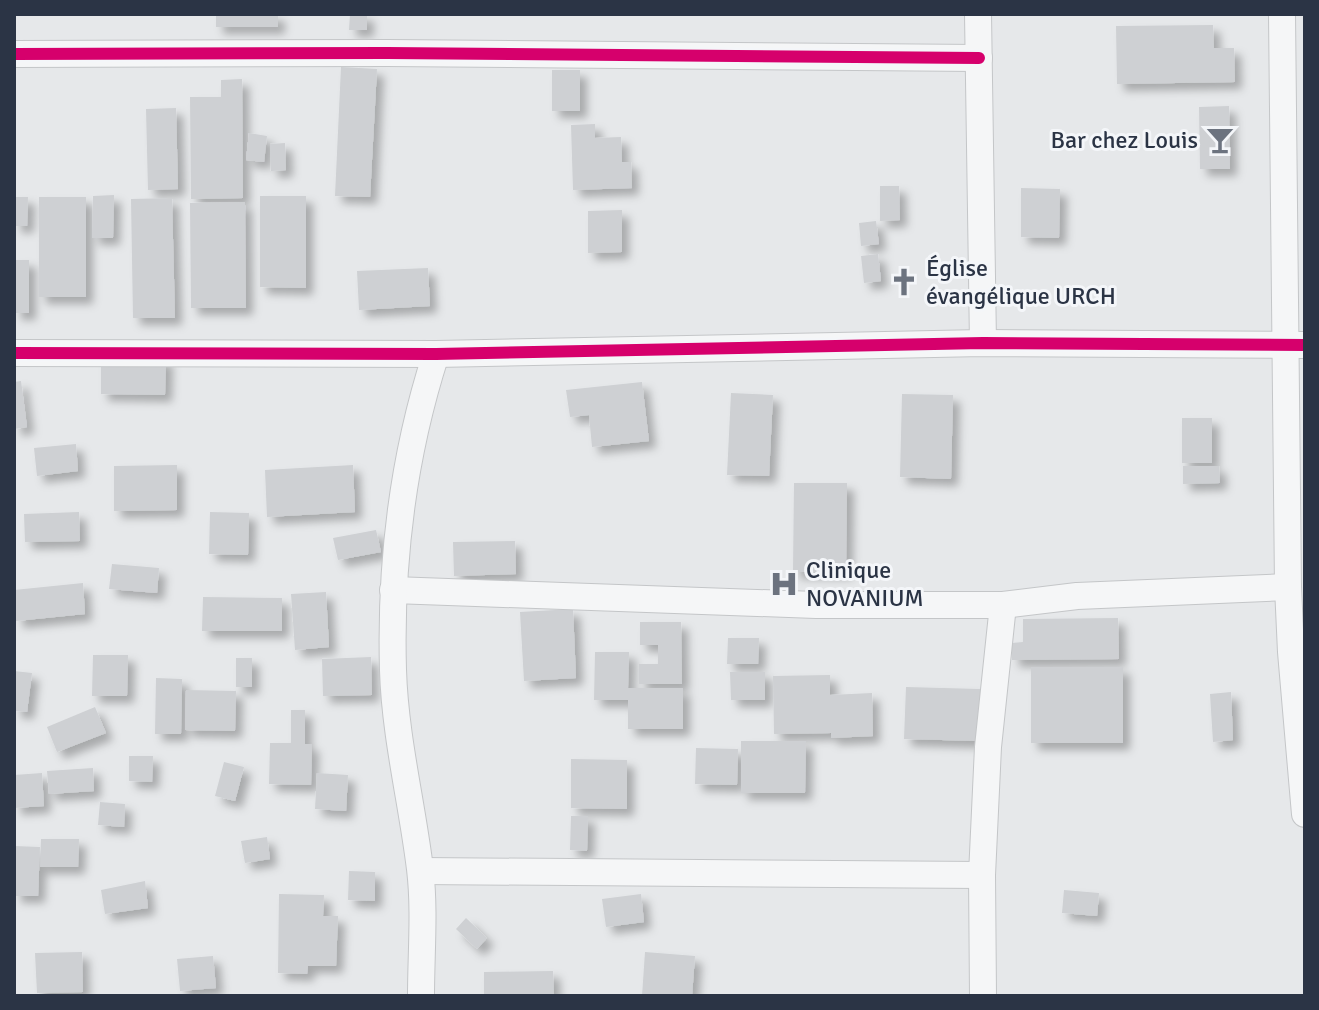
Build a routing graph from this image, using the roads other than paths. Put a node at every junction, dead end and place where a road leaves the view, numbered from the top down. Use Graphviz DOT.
graph roads {
  1 [pos="978,14"];
  2 [pos="1282,14"];
  3 [pos="14,54"];
  4 [pos="979,58"];
  5 [pos="983,343"];
  6 [pos="1296,345"];
  7 [pos="14,353"];
  8 [pos="436,354"];
  9 [pos="1288,587"];
  10 [pos="393,590"];
  11 [pos="1003,605"];
  12 [pos="1298,652"];
  13 [pos="1305,814"];
  14 [pos="421,871"];
  15 [pos="982,875"];
  16 [pos="421,996"];
  17 [pos="983,996"];
  1 -- 4 [label="street"];
  2 -- 6 [label="street"];
  3 -- 4 [label="street"];
  4 -- 5 [label="street"];
  5 -- 6 [label="street"];
  5 -- 8 [label="street"];
  6 -- 9 [label="street"];
  7 -- 8 [label="street"];
  8 -- 10 [label="street"];
  9 -- 11 [label="street"];
  9 -- 12 [label="street"];
  10 -- 11 [label="street"];
  10 -- 14 [label="street"];
  11 -- 15 [label="street"];
  12 -- 13 [label="street"];
  14 -- 15 [label="street"];
  14 -- 16 [label="street"];
  15 -- 17 [label="street"];
}
